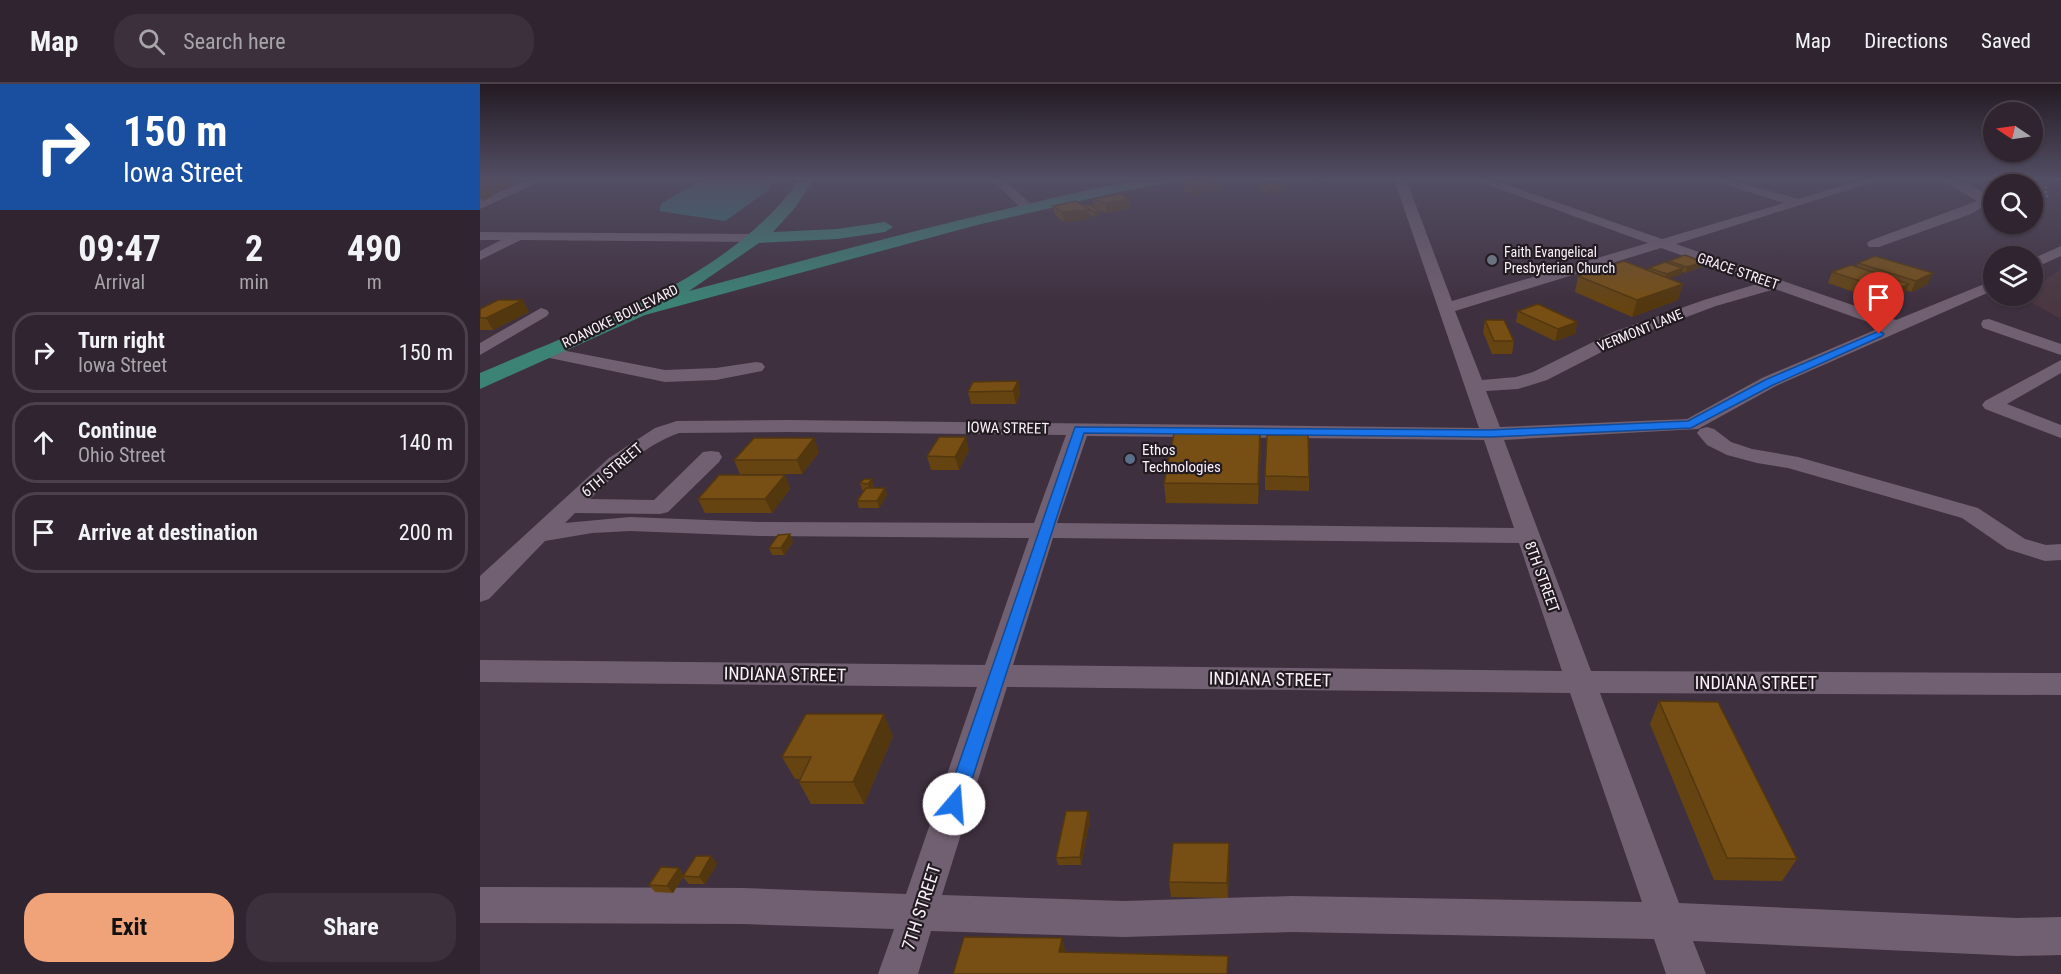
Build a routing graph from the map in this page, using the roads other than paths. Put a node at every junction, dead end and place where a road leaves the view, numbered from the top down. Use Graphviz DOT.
graph roads {
  1 [pos="774,221"];
  2 [pos="947,221"];
  3 [pos="970,221"];
  4 [pos="1415,221"];
  5 [pos="1596,221"];
  6 [pos="1740,221"];
  7 [pos="1935,221"];
  8 [pos="480,236"];
  9 [pos="520,236"];
  10 [pos="754,238"];
  11 [pos="1662,244"];
  12 [pos="1874,244"];
  13 [pos="2061,250"];
  14 [pos="480,256"];
  15 [pos="2043,259"];
  16 [pos="1774,284"];
  17 [pos="1983,289"];
  18 [pos="1447,308"];
  19 [pos="636,311"];
  20 [pos="541,313"];
  21 [pos="1989,324"];
  22 [pos="1896,326"];
  23 [pos="480,350"];
  24 [pos="2061,350"];
  25 [pos="546,352"];
  26 [pos="2061,365"];
  27 [pos="756,367"];
  28 [pos="2042,376"];
  29 [pos="480,382"];
  30 [pos="1474,386"];
  31 [pos="2061,388"];
  32 [pos="778,426"];
  33 [pos="1079,429"];
  34 [pos="1699,429"];
  35 [pos="2061,432"];
  36 [pos="1490,434"];
  37 [pos="711,457"];
  38 [pos="570,506"];
  39 [pos="1045,531"];
  40 [pos="537,536"];
  41 [pos="1527,536"];
  42 [pos="2061,552"];
  43 [pos="480,593"];
  44 [pos="480,671"];
  45 [pos="997,676"];
  46 [pos="1580,682"];
  47 [pos="2061,684"];
  48 [pos="480,905"];
  49 [pos="919,912"];
  50 [pos="1667,921"];
  51 [pos="2061,936"];
  52 [pos="898,974"];
  53 [pos="1686,974"];
  1 -- 10 [label="main road, ROANOKE BOULEVARD"];
  2 -- 10 [label="main road"];
  3 -- 19 [label="main road"];
  4 -- 18 [label="street, 8TH STREET"];
  5 -- 11 [label="street, GRACE STREET"];
  6 -- 11 [label="street"];
  7 -- 12 [label="street"];
  8 -- 9 [label="street"];
  9 -- 10 [label="street"];
  9 -- 14 [label="street"];
  10 -- 19 [label="main road, ROANOKE BOULEVARD"];
  11 -- 16 [label="street, GRACE STREET"];
  11 -- 18 [label="street"];
  13 -- 15 [label="street"];
  16 -- 22 [label="street, GRACE STREET"];
  16 -- 30 [label="street, VERMONT LANE"];
  17 -- 22 [label="street"];
  18 -- 30 [label="street, 8TH STREET"];
  19 -- 25 [label="main road, ROANOKE BOULEVARD"];
  20 -- 23 [label="street"];
  21 -- 24 [label="street"];
  22 -- 34 [label="street"];
  25 -- 27 [label="street"];
  25 -- 29 [label="main road, ROANOKE BOULEVARD"];
  26 -- 28 [label="street"];
  28 -- 31 [label="street"];
  28 -- 35 [label="street"];
  30 -- 36 [label="street, 8TH STREET"];
  32 -- 33 [label="street, IOWA STREET"];
  32 -- 38 [label="street, 6TH STREET"];
  33 -- 36 [label="street, IOWA STREET"];
  33 -- 39 [label="street, 7TH STREET"];
  34 -- 36 [label="street, IOWA STREET"];
  34 -- 42 [label="street"];
  36 -- 41 [label="street, 8TH STREET"];
  37 -- 38 [label="street"];
  38 -- 40 [label="street, 6TH STREET"];
  39 -- 40 [label="street"];
  39 -- 41 [label="street"];
  39 -- 45 [label="street, 7TH STREET"];
  40 -- 43 [label="street, 6TH STREET"];
  41 -- 46 [label="street, 8TH STREET"];
  44 -- 45 [label="street, INDIANA STREET"];
  45 -- 46 [label="street, INDIANA STREET"];
  45 -- 49 [label="street, 7TH STREET"];
  46 -- 47 [label="street, INDIANA STREET"];
  46 -- 50 [label="street, 8TH STREET"];
  48 -- 49 [label="street"];
  49 -- 50 [label="street"];
  49 -- 52 [label="street, 7TH STREET"];
  50 -- 51 [label="street"];
  50 -- 53 [label="street, 8TH STREET"];
}
